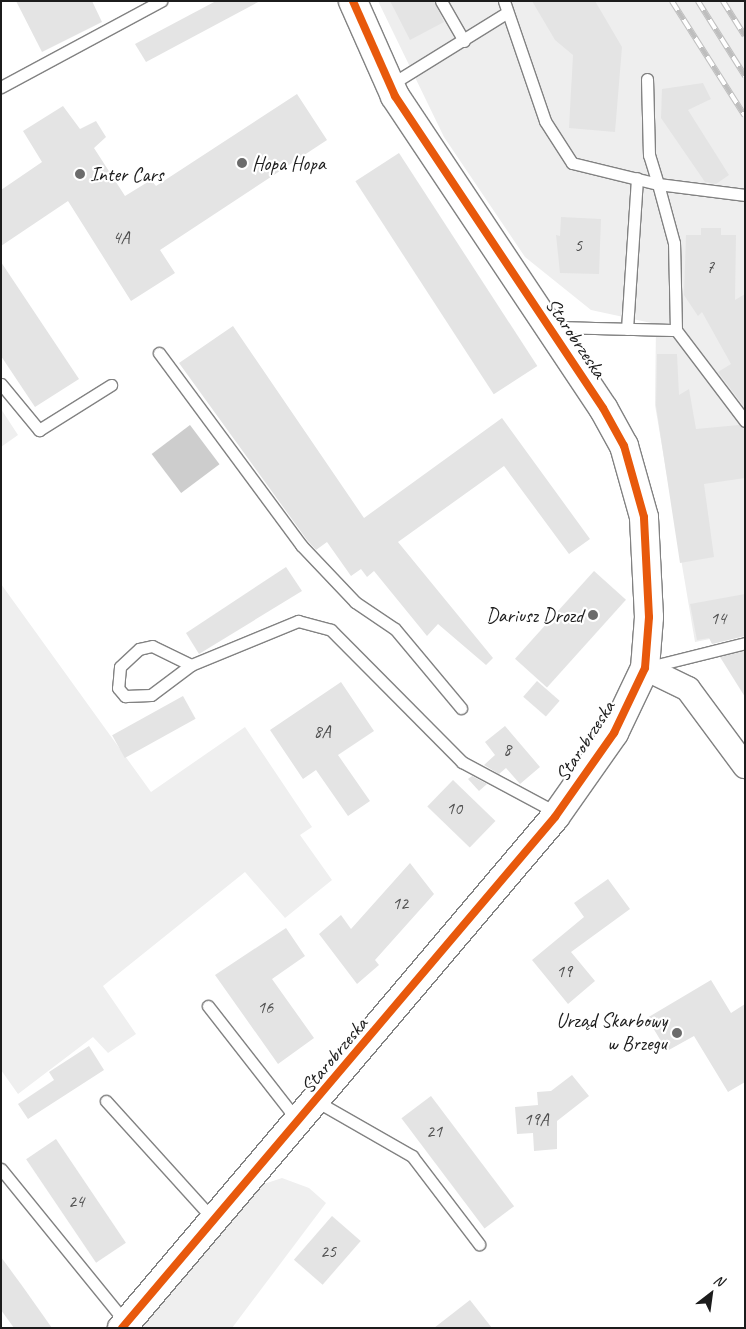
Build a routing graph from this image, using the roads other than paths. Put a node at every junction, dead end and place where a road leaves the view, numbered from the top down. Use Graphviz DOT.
graph roads {
  1 [pos="161,1"];
  2 [pos="353,1"];
  3 [pos="441,1"];
  4 [pos="504,1"];
  5 [pos="506,13"];
  6 [pos="464,41"];
  7 [pos="647,78"];
  8 [pos="390,85"];
  9 [pos="1,88"];
  10 [pos="637,178"];
  11 [pos="658,184"];
  12 [pos="745,195"];
  13 [pos="550,327"];
  14 [pos="626,329"];
  15 [pos="676,330"];
  16 [pos="159,354"];
  17 [pos="1,384"];
  18 [pos="111,385"];
  19 [pos="745,421"];
  20 [pos="745,643"];
  21 [pos="191,665"];
  22 [pos="644,668"];
  23 [pos="461,708"];
  24 [pos="745,766"];
  25 [pos="557,813"];
  26 [pos="208,1006"];
  27 [pos="106,1101"];
  28 [pos="316,1101"];
  29 [pos="298,1122"];
  30 [pos="1,1169"];
  31 [pos="214,1220"];
  32 [pos="480,1244"];
  33 [pos="124,1325"];
  1 -- 9 [label="lane"];
  2 -- 8 [label="street, Starobrzeska"];
  3 -- 6 [label="lane"];
  4 -- 5 [label="lane"];
  5 -- 6 [label="lane"];
  5 -- 10 [label="lane"];
  6 -- 8 [label="lane"];
  7 -- 11 [label="lane"];
  8 -- 13 [label="street, Starobrzeska"];
  10 -- 11 [label="lane"];
  10 -- 14 [label="lane"];
  11 -- 12 [label="lane"];
  11 -- 15 [label="lane"];
  13 -- 14 [label="lane"];
  13 -- 22 [label="street, Starobrzeska"];
  14 -- 15 [label="lane"];
  15 -- 19 [label="lane"];
  16 -- 23 [label="lane"];
  17 -- 18 [label="lane"];
  20 -- 22 [label="lane"];
  21 -- 21 [label="lane"];
  21 -- 25 [label="lane"];
  22 -- 24 [label="street"];
  22 -- 25 [label="street, Starobrzeska"];
  25 -- 28 [label="street, Starobrzeska"];
  26 -- 29 [label="lane"];
  27 -- 31 [label="lane"];
  28 -- 29 [label="street, Starobrzeska"];
  28 -- 32 [label="lane"];
  29 -- 31 [label="street, Starobrzeska"];
  30 -- 33 [label="lane"];
  31 -- 33 [label="street, Starobrzeska"];
}
